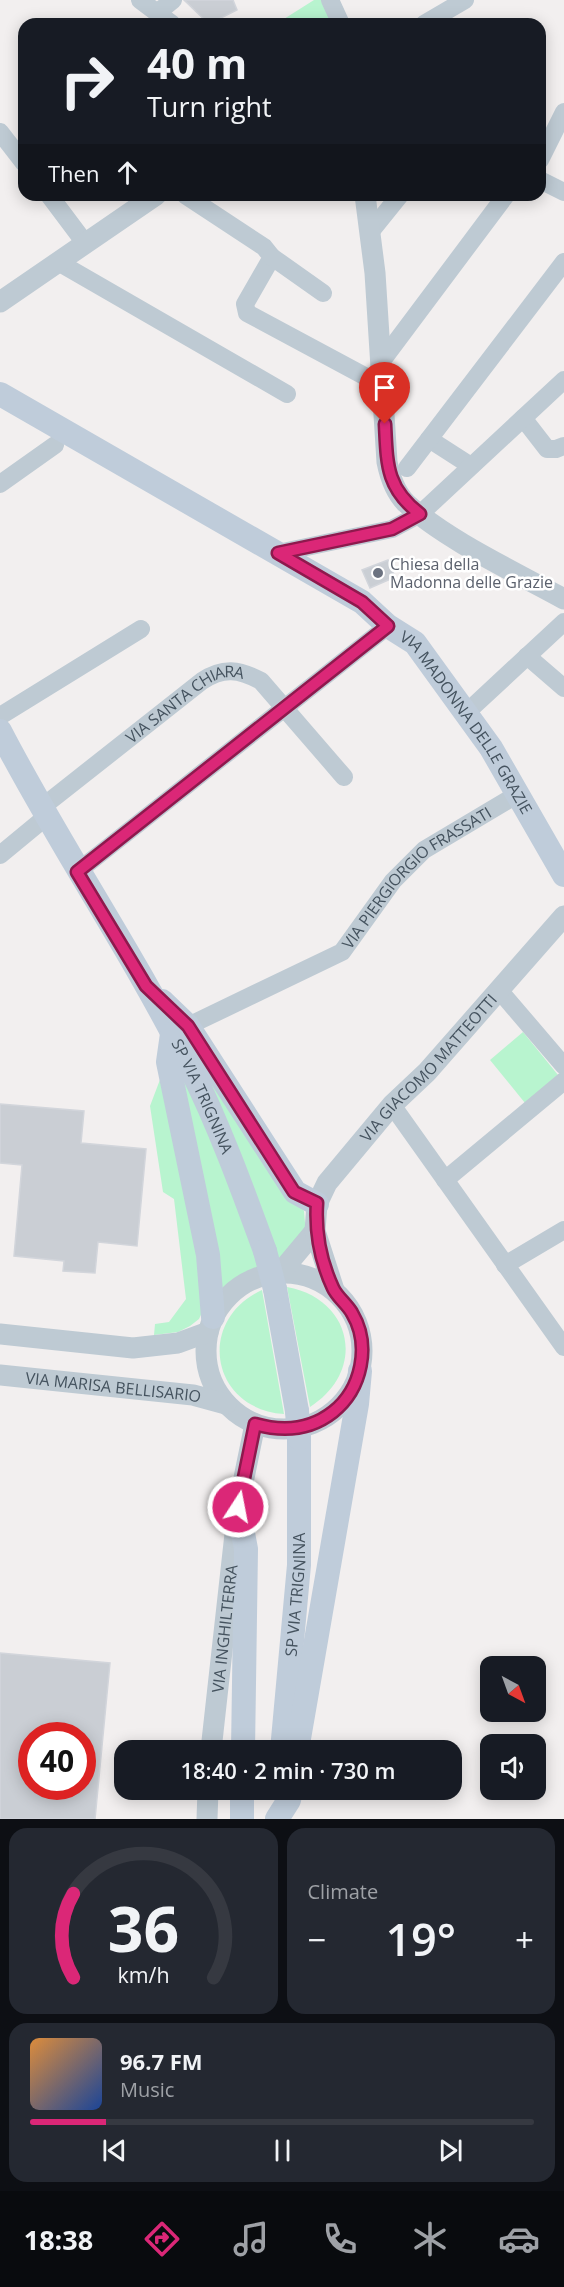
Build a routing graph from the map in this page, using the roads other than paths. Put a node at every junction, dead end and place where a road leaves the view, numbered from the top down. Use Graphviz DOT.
graph roads {
  1 [pos="140,0"];
  2 [pos="173,0"];
  3 [pos="330,0"];
  4 [pos="465,0"];
  5 [pos="157,13"];
  6 [pos="164,18"];
  7 [pos="338,18"];
  8 [pos="436,18"];
  9 [pos="564,112"];
  10 [pos="0,132"];
  11 [pos="546,148"];
  12 [pos="18,155"];
  13 [pos="546,183"];
  14 [pos="564,192"];
  15 [pos="54,201"];
  16 [pos="147,201"];
  17 [pos="194,201"];
  18 [pos="366,201"];
  19 [pos="395,201"];
  20 [pos="502,201"];
  21 [pos="371,231"];
  22 [pos="85,243"];
  23 [pos="272,257"];
  24 [pos="58,262"];
  25 [pos="564,262"];
  26 [pos="323,293"];
  27 [pos="0,302"];
  28 [pos="381,362"];
  29 [pos="564,380"];
  30 [pos="383,386"];
  31 [pos="0,394"];
  32 [pos="287,394"];
  33 [pos="523,418"];
  34 [pos="429,439"];
  35 [pos="56,445"];
  36 [pos="564,446"];
  37 [pos="471,466"];
  38 [pos="407,468"];
  39 [pos="0,484"];
  40 [pos="420,514"];
  41 [pos="278,553"];
  42 [pos="564,599"];
  43 [pos="564,622"];
  44 [pos="388,626"];
  45 [pos="141,629"];
  46 [pos="527,656"];
  47 [pos="564,688"];
  48 [pos="286,708"];
  49 [pos="466,713"];
  50 [pos="0,716"];
  51 [pos="0,731"];
  52 [pos="344,777"];
  53 [pos="518,794"];
  54 [pos="44,812"];
  55 [pos="0,855"];
  56 [pos="77,872"];
  57 [pos="564,875"];
  58 [pos="564,916"];
  59 [pos="499,990"];
  60 [pos="180,1030"];
  61 [pos="564,1066"];
  62 [pos="564,1081"];
  63 [pos="392,1106"];
  64 [pos="445,1180"];
  65 [pos="317,1203"];
  66 [pos="564,1230"];
  67 [pos="315,1231"];
  68 [pos="505,1265"];
  69 [pos="278,1281"];
  70 [pos="334,1290"];
  71 [pos="211,1324"];
  72 [pos="0,1334"];
  73 [pos="564,1347"];
  74 [pos="360,1371"];
  75 [pos="0,1375"];
  76 [pos="226,1404"];
  77 [pos="255,1424"];
  78 [pos="238,1507"];
  79 [pos="212,1740"];
  80 [pos="243,1740"];
  81 [pos="283,1740"];
  82 [pos="299,1740"];
  83 [pos="208,1800"];
  84 [pos="242,1800"];
  85 [pos="278,1800"];
  86 [pos="289,1800"];
  87 [pos="207,1819"];
  88 [pos="242,1819"];
  89 [pos="277,1819"];
  1 -- 5 [label="street"];
  2 -- 5 [label="street"];
  3 -- 7 [label="street"];
  4 -- 8 [label="street"];
  5 -- 6 [label="street"];
  9 -- 11 [label="street"];
  10 -- 12 [label="street"];
  13 -- 14 [label="street"];
  15 -- 22 [label="street"];
  16 -- 22 [label="street"];
  17 -- 23 [label="street"];
  18 -- 21 [label="street"];
  19 -- 21 [label="street"];
  20 -- 28 [label="street"];
  21 -- 28 [label="street"];
  22 -- 24 [label="street"];
  23 -- 26 [label="street"];
  23 -- 30 [label="street"];
  24 -- 27 [label="street"];
  24 -- 32 [label="street"];
  25 -- 34 [label="street"];
  28 -- 30 [label="street"];
  29 -- 33 [label="street"];
  30 -- 40 [label="street"];
  31 -- 41 [label="main road, VIA MADONNA DELLE GRAZIE"];
  33 -- 36 [label="street"];
  33 -- 37 [label="street"];
  34 -- 37 [label="street"];
  34 -- 38 [label="street"];
  35 -- 39 [label="street"];
  37 -- 40 [label="street"];
  40 -- 41 [label="street"];
  40 -- 42 [label="street"];
  41 -- 44 [label="main road, VIA MADONNA DELLE GRAZIE"];
  43 -- 46 [label="street"];
  44 -- 48 [label="street"];
  44 -- 49 [label="main road, VIA MADONNA DELLE GRAZIE"];
  45 -- 50 [label="street"];
  46 -- 47 [label="street"];
  46 -- 49 [label="street"];
  48 -- 52 [label="street, VIA SANTA CHIARA"];
  48 -- 54 [label="street, VIA SANTA CHIARA"];
  48 -- 56 [label="street"];
  49 -- 53 [label="main road, VIA MADONNA DELLE GRAZIE"];
  51 -- 54 [label="main road, SP VIA TRIGNINA"];
  53 -- 57 [label="main road, VIA MADONNA DELLE GRAZIE"];
  53 -- 60 [label="street, VIA PIERGIORGIO FRASSATI"];
  54 -- 55 [label="street, VIA SANTA CHIARA"];
  54 -- 56 [label="main road, SP VIA TRIGNINA"];
  56 -- 60 [label="main road, SP VIA TRIGNINA"];
  58 -- 59 [label="street, VIA GIACOMO MATTEOTTI"];
  59 -- 61 [label="street"];
  59 -- 63 [label="street, VIA GIACOMO MATTEOTTI"];
  60 -- 65 [label="main road"];
  60 -- 69 [label="main road, SP VIA TRIGNINA, bridge"];
  60 -- 71 [label="main road"];
  62 -- 64 [label="street"];
  63 -- 64 [label="street"];
  63 -- 65 [label="street, VIA GIACOMO MATTEOTTI"];
  64 -- 68 [label="street"];
  65 -- 67 [label="street, VIA GIACOMO MATTEOTTI"];
  66 -- 68 [label="street"];
  67 -- 69 [label="street"];
  67 -- 70 [label="street, VIA GIACOMO MATTEOTTI"];
  68 -- 73 [label="street"];
  69 -- 70 [label="street"];
  69 -- 71 [label="street"];
  69 -- 81 [label="main road, SP VIA TRIGNINA, bridge"];
  70 -- 74 [label="street"];
  71 -- 72 [label="street"];
  71 -- 76 [label="street"];
  74 -- 77 [label="street"];
  74 -- 82 [label="main road"];
  75 -- 76 [label="street, VIA MARISA BELLISARIO"];
  76 -- 77 [label="street"];
  77 -- 78 [label="street, VIA INGHILTERRA"];
  78 -- 79 [label="street, VIA INGHILTERRA"];
  78 -- 80 [label="main road"];
  83 -- 87 [label="street"];
  84 -- 88 [label="main road"];
  85 -- 89 [label="main road"];
  86 -- 89 [label="main road"];
}
